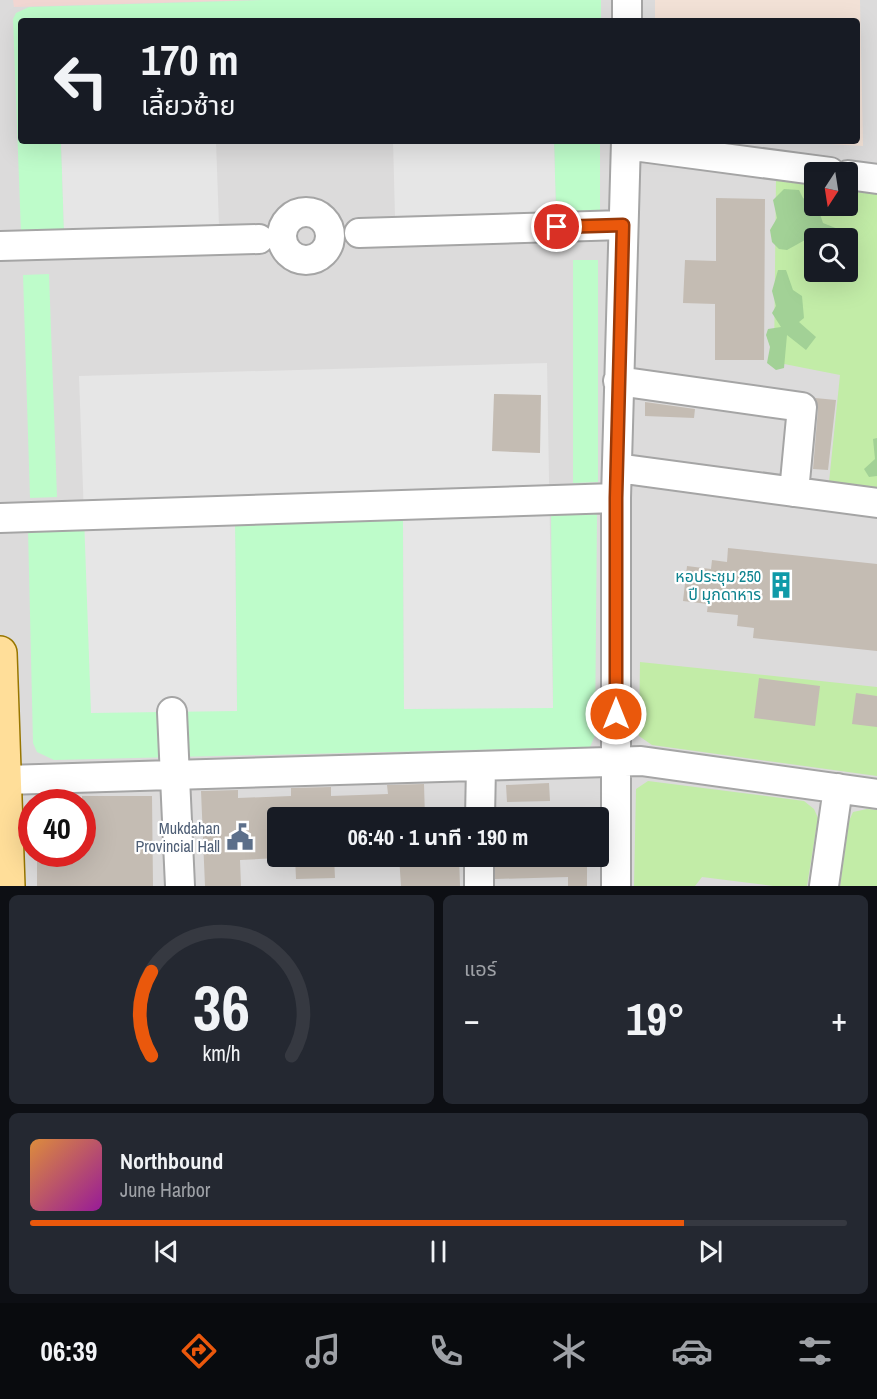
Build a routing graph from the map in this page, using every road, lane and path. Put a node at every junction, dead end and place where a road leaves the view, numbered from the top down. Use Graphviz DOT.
graph roads {
  1 [pos="627,0"];
  2 [pos="627,18"];
  3 [pos="626,144"];
  4 [pos="633,144"];
  5 [pos="804,168"];
  6 [pos="858,176"];
  7 [pos="877,179"];
  8 [pos="623,225"];
  9 [pos="327,234"];
  10 [pos="285,237"];
  11 [pos="0,246"];
  12 [pos="618,381"];
  13 [pos="617,468"];
  14 [pos="794,492"];
  15 [pos="616,498"];
  16 [pos="877,503"];
  17 [pos="0,518"];
  18 [pos="0,653"];
  19 [pos="172,712"];
  20 [pos="616,762"];
  21 [pos="481,766"];
  22 [pos="175,773"];
  23 [pos="4,774"];
  24 [pos="838,788"];
  25 [pos="877,794"];
  26 [pos="480,807"];
  27 [pos="479,867"];
  28 [pos="9,886"];
  29 [pos="180,886"];
  30 [pos="479,886"];
  31 [pos="616,886"];
  32 [pos="824,886"];
  1 -- 2 [label="street"];
  3 -- 8 [label="street"];
  4 -- 5 [label="street"];
  6 -- 7 [label="street"];
  8 -- 9 [label="street"];
  8 -- 12 [label="street"];
  9 -- 10 [label="street"];
  9 -- 10 [label="street"];
  10 -- 11 [label="street"];
  12 -- 13 [label="street"];
  12 -- 14 [label="street"];
  13 -- 14 [label="street"];
  13 -- 15 [label="street"];
  14 -- 16 [label="street"];
  15 -- 17 [label="street"];
  15 -- 20 [label="street"];
  18 -- 23 [label="main road"];
  19 -- 22 [label="street"];
  20 -- 21 [label="street"];
  20 -- 24 [label="street"];
  20 -- 31 [label="street"];
  21 -- 22 [label="street"];
  21 -- 26 [label="street"];
  22 -- 23 [label="street"];
  22 -- 29 [label="street"];
  23 -- 28 [label="main road"];
  24 -- 25 [label="street"];
  24 -- 32 [label="street"];
  27 -- 30 [label="street"];
}
